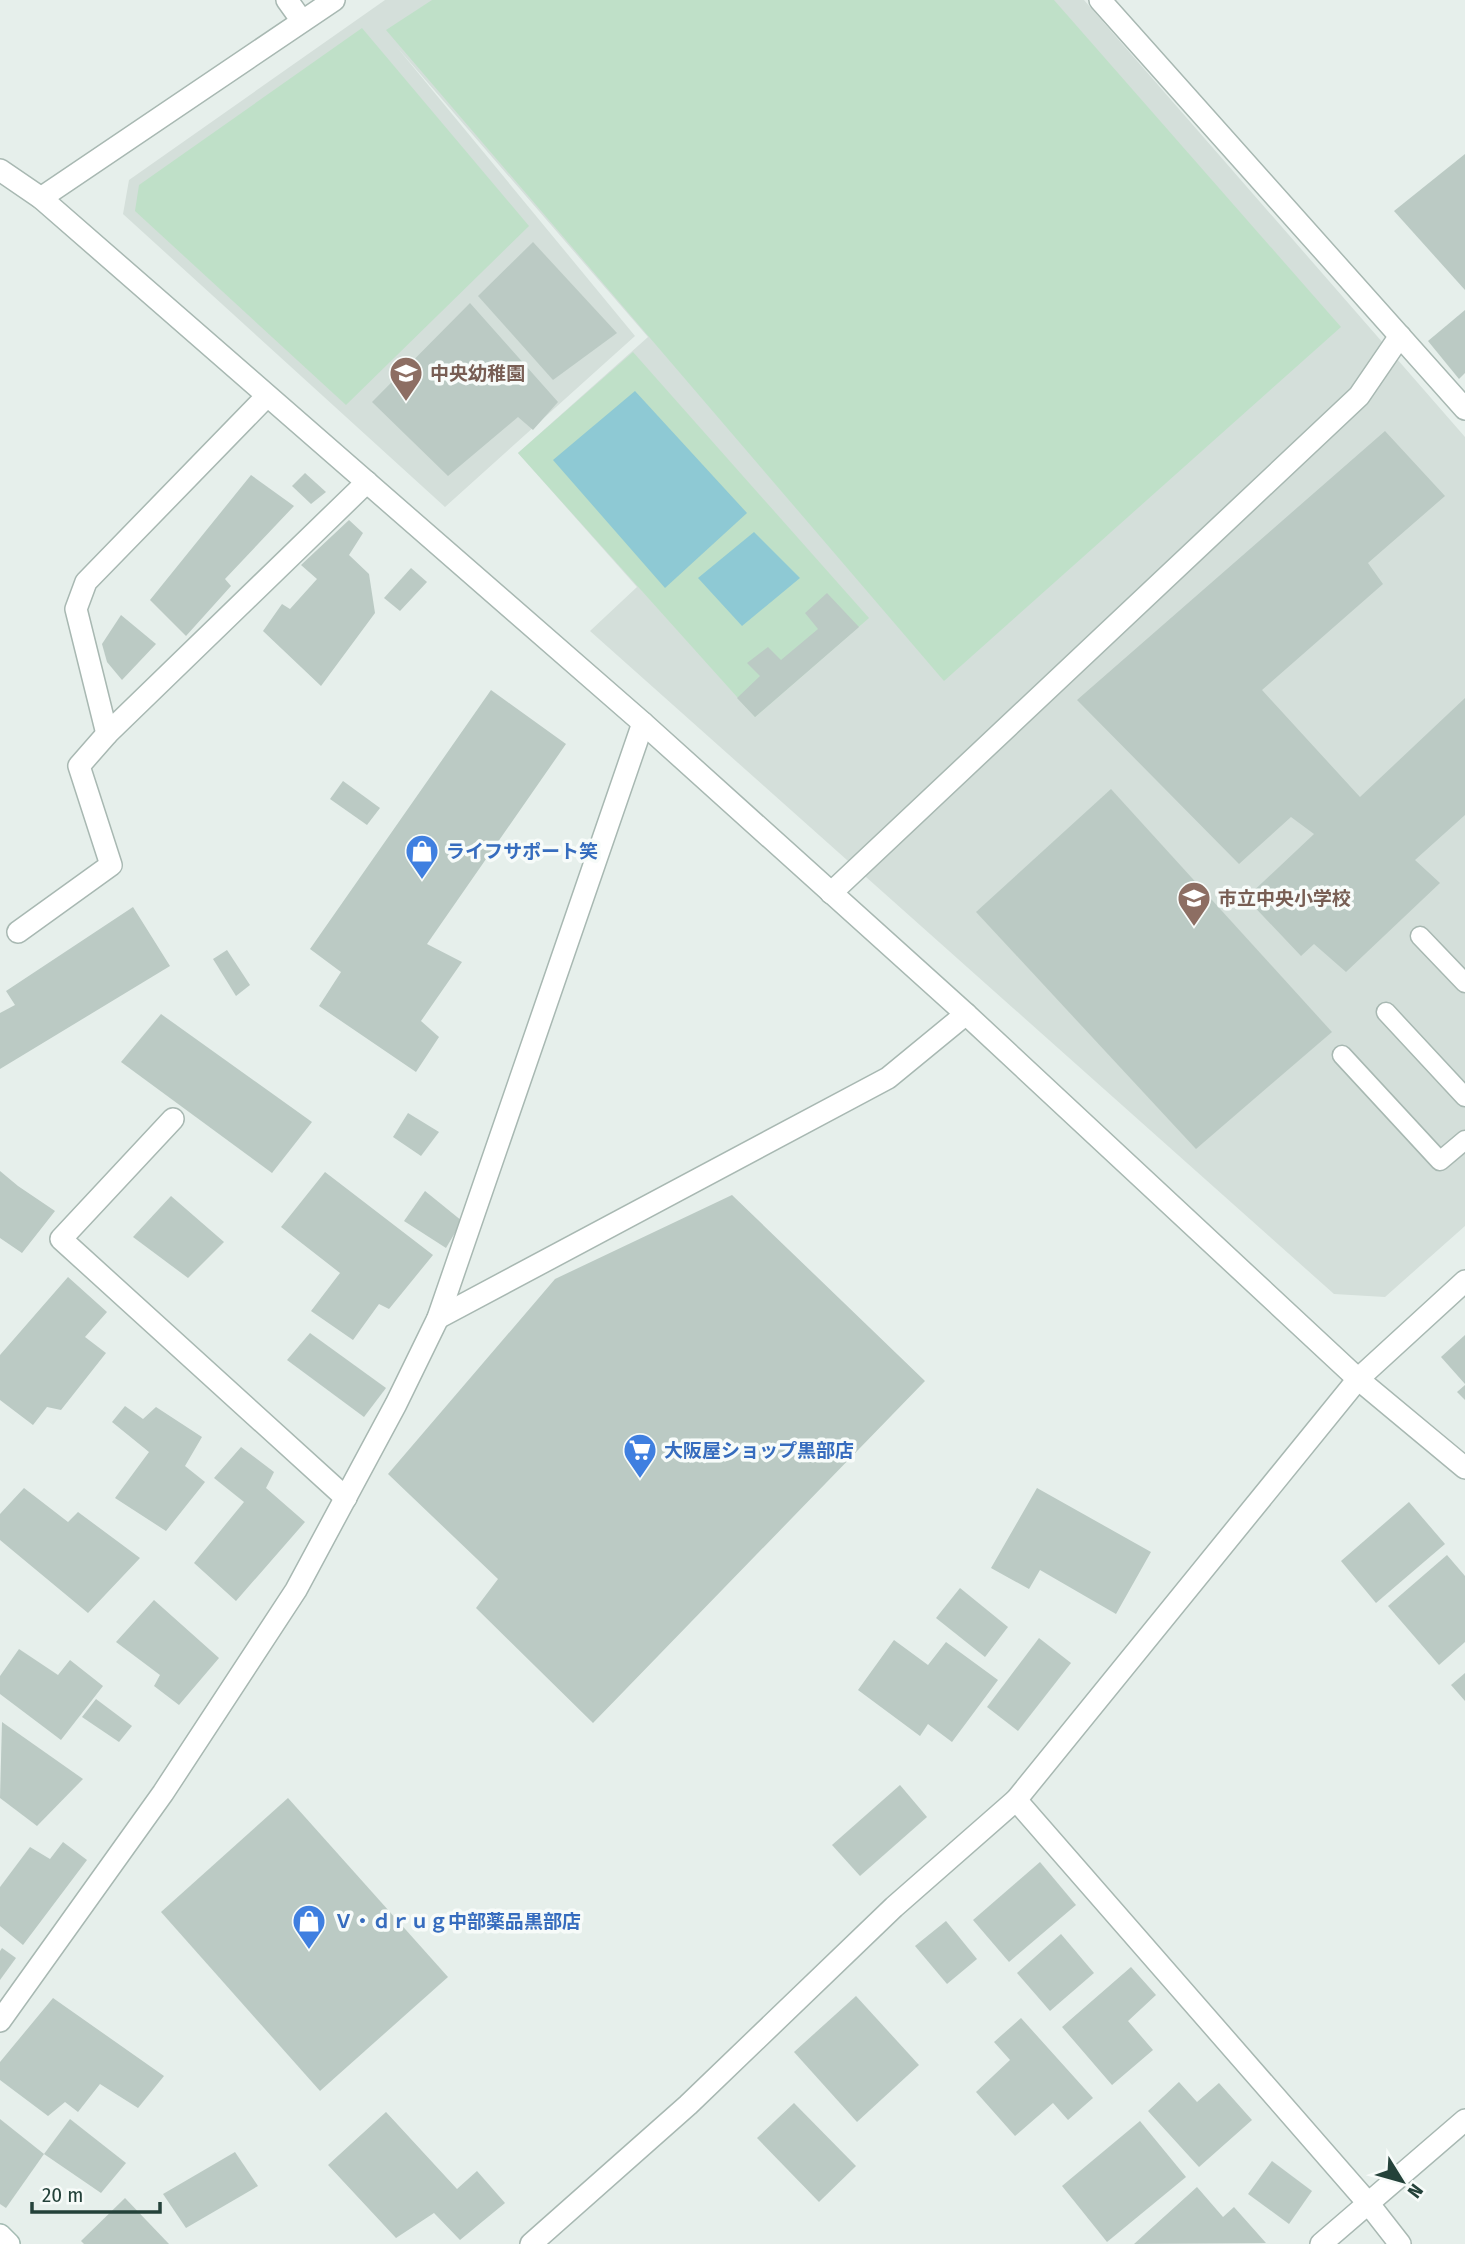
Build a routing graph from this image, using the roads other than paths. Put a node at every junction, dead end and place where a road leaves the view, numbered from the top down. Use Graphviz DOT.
graph roads {
  1 [pos="287,0"];
  2 [pos="334,0"];
  3 [pos="1102,1"];
  4 [pos="302,21"];
  5 [pos="0,170"];
  6 [pos="41,198"];
  7 [pos="1400,336"];
  8 [pos="267,396"];
  9 [pos="1465,409"];
  10 [pos="366,482"];
  11 [pos="643,723"];
  12 [pos="107,734"];
  13 [pos="831,893"];
  14 [pos="18,932"];
  15 [pos="1420,936"];
  16 [pos="1465,983"];
  17 [pos="1386,1012"];
  18 [pos="967,1014"];
  19 [pos="1342,1055"];
  20 [pos="1465,1097"];
  21 [pos="173,1118"];
  22 [pos="1465,1140"];
  23 [pos="1465,1282"];
  24 [pos="438,1318"];
  25 [pos="1358,1379"];
  26 [pos="1465,1468"];
  27 [pos="345,1498"];
  28 [pos="1016,1800"];
  29 [pos="0,2021"];
  30 [pos="1465,2120"];
  31 [pos="1368,2203"];
  32 [pos="0,2235"];
  33 [pos="9,2244"];
  34 [pos="531,2244"];
  35 [pos="1321,2244"];
  36 [pos="1400,2244"];
  1 -- 4 [label="street"];
  2 -- 4 [label="street"];
  3 -- 7 [label="street"];
  4 -- 6 [label="street"];
  5 -- 6 [label="street"];
  6 -- 8 [label="street"];
  7 -- 9 [label="street"];
  7 -- 13 [label="street"];
  8 -- 10 [label="street"];
  8 -- 12 [label="street"];
  10 -- 11 [label="street"];
  10 -- 12 [label="street"];
  11 -- 13 [label="street"];
  11 -- 24 [label="street"];
  12 -- 14 [label="street"];
  13 -- 18 [label="street"];
  15 -- 16 [label="lane"];
  17 -- 20 [label="lane"];
  18 -- 24 [label="street"];
  18 -- 25 [label="street"];
  19 -- 22 [label="lane"];
  21 -- 27 [label="street"];
  23 -- 25 [label="street"];
  24 -- 27 [label="street"];
  25 -- 26 [label="street"];
  25 -- 28 [label="street"];
  27 -- 29 [label="street"];
  28 -- 31 [label="street"];
  28 -- 34 [label="street"];
  30 -- 31 [label="street"];
  31 -- 35 [label="street"];
  31 -- 36 [label="street"];
  32 -- 33 [label="street"];
}
